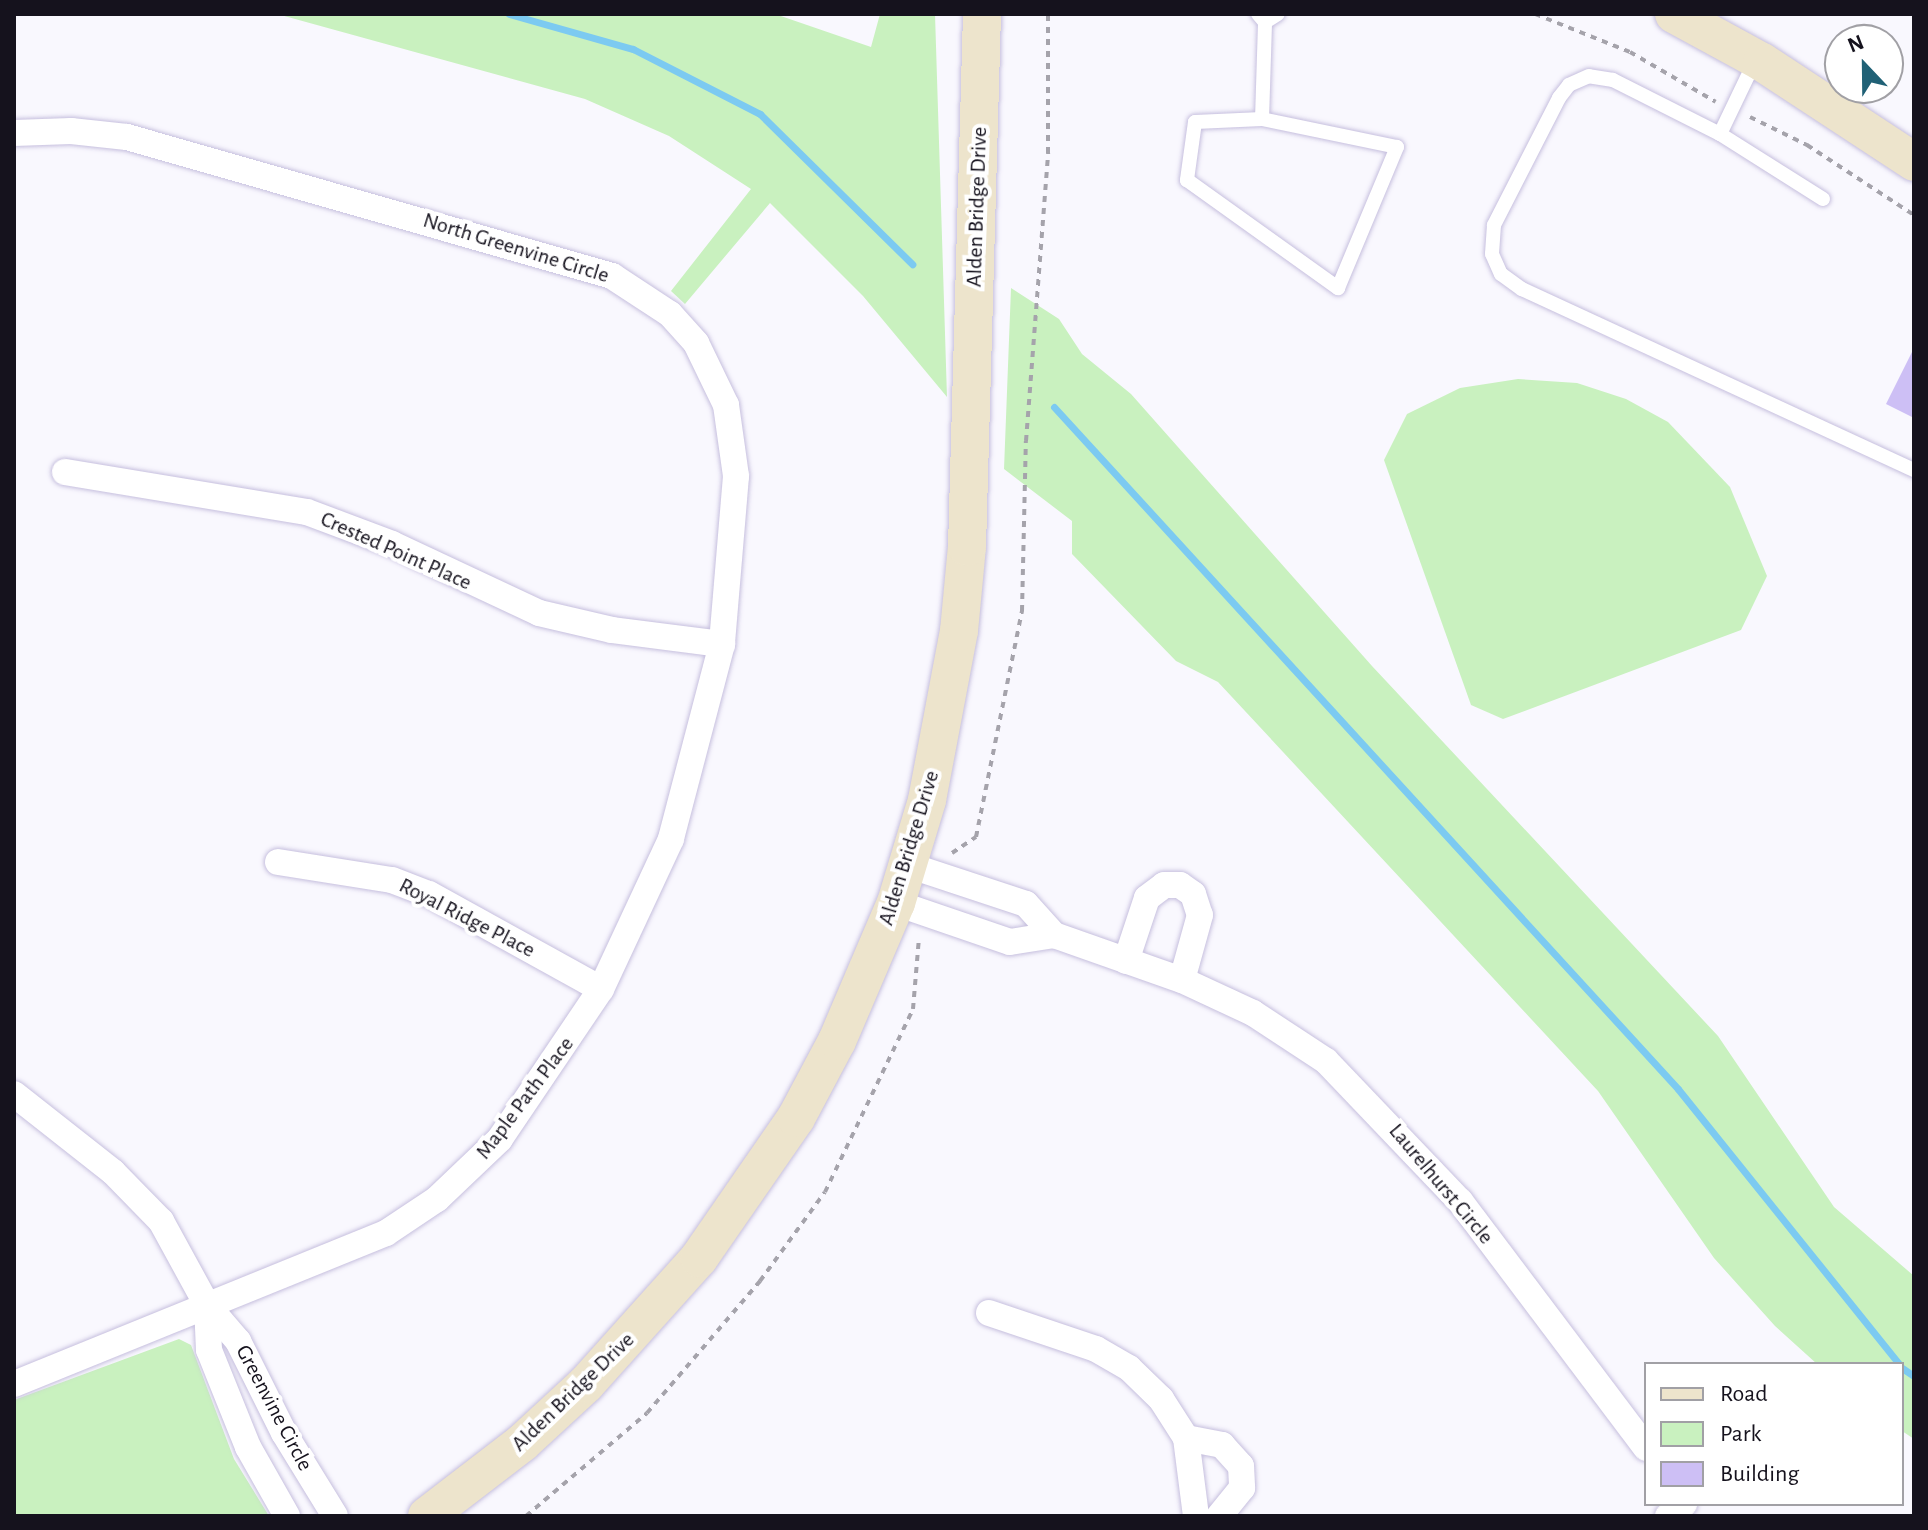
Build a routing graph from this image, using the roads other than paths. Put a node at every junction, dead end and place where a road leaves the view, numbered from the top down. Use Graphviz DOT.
graph roads {
  1 [pos="982,14"];
  2 [pos="1674,14"];
  3 [pos="1267,17"];
  4 [pos="1756,59"];
  5 [pos="1262,119"];
  6 [pos="14,133"];
  7 [pos="1720,134"];
  8 [pos="1914,162"];
  9 [pos="1823,199"];
  10 [pos="1914,470"];
  11 [pos="65,472"];
  12 [pos="722,644"];
  13 [pos="278,862"];
  14 [pos="908,865"];
  15 [pos="896,903"];
  16 [pos="1054,935"];
  17 [pos="1126,961"];
  18 [pos="1182,980"];
  19 [pos="601,989"];
  20 [pos="14,1094"];
  21 [pos="207,1305"];
  22 [pos="989,1313"];
  23 [pos="14,1384"];
  24 [pos="1186,1438"];
  25 [pos="1644,1445"];
  26 [pos="287,1516"];
  27 [pos="335,1516"];
  28 [pos="427,1516"];
  29 [pos="1196,1516"];
  30 [pos="1219,1516"];
  1 -- 14 [label="street, Alden Bridge Drive"];
  2 -- 4 [label="street"];
  3 -- 5 [label="lane"];
  4 -- 7 [label="lane"];
  4 -- 8 [label="street"];
  5 -- 5 [label="lane"];
  6 -- 12 [label="street, North Greenvine Circle"];
  7 -- 9 [label="lane"];
  7 -- 10 [label="lane"];
  11 -- 12 [label="street, Crested Point Place"];
  12 -- 19 [label="street, Maple Path Place"];
  13 -- 19 [label="street, Royal Ridge Place"];
  14 -- 15 [label="street, Alden Bridge Drive"];
  14 -- 16 [label="street, Laurelhurst Circle"];
  15 -- 16 [label="street, Laurelhurst Circle"];
  15 -- 28 [label="street, Alden Bridge Drive"];
  16 -- 17 [label="street, Laurelhurst Circle"];
  17 -- 18 [label="street, Laurelhurst Circle"];
  17 -- 18 [label="street"];
  18 -- 25 [label="street, Laurelhurst Circle"];
  19 -- 21 [label="street, Maple Path Place"];
  20 -- 21 [label="street, Greenvine Circle"];
  21 -- 23 [label="street, Maple Path Place"];
  21 -- 26 [label="street, Greenvine Circle"];
  21 -- 27 [label="street, Greenvine Circle"];
  22 -- 24 [label="street"];
  24 -- 29 [label="street"];
  24 -- 30 [label="street"];
}
